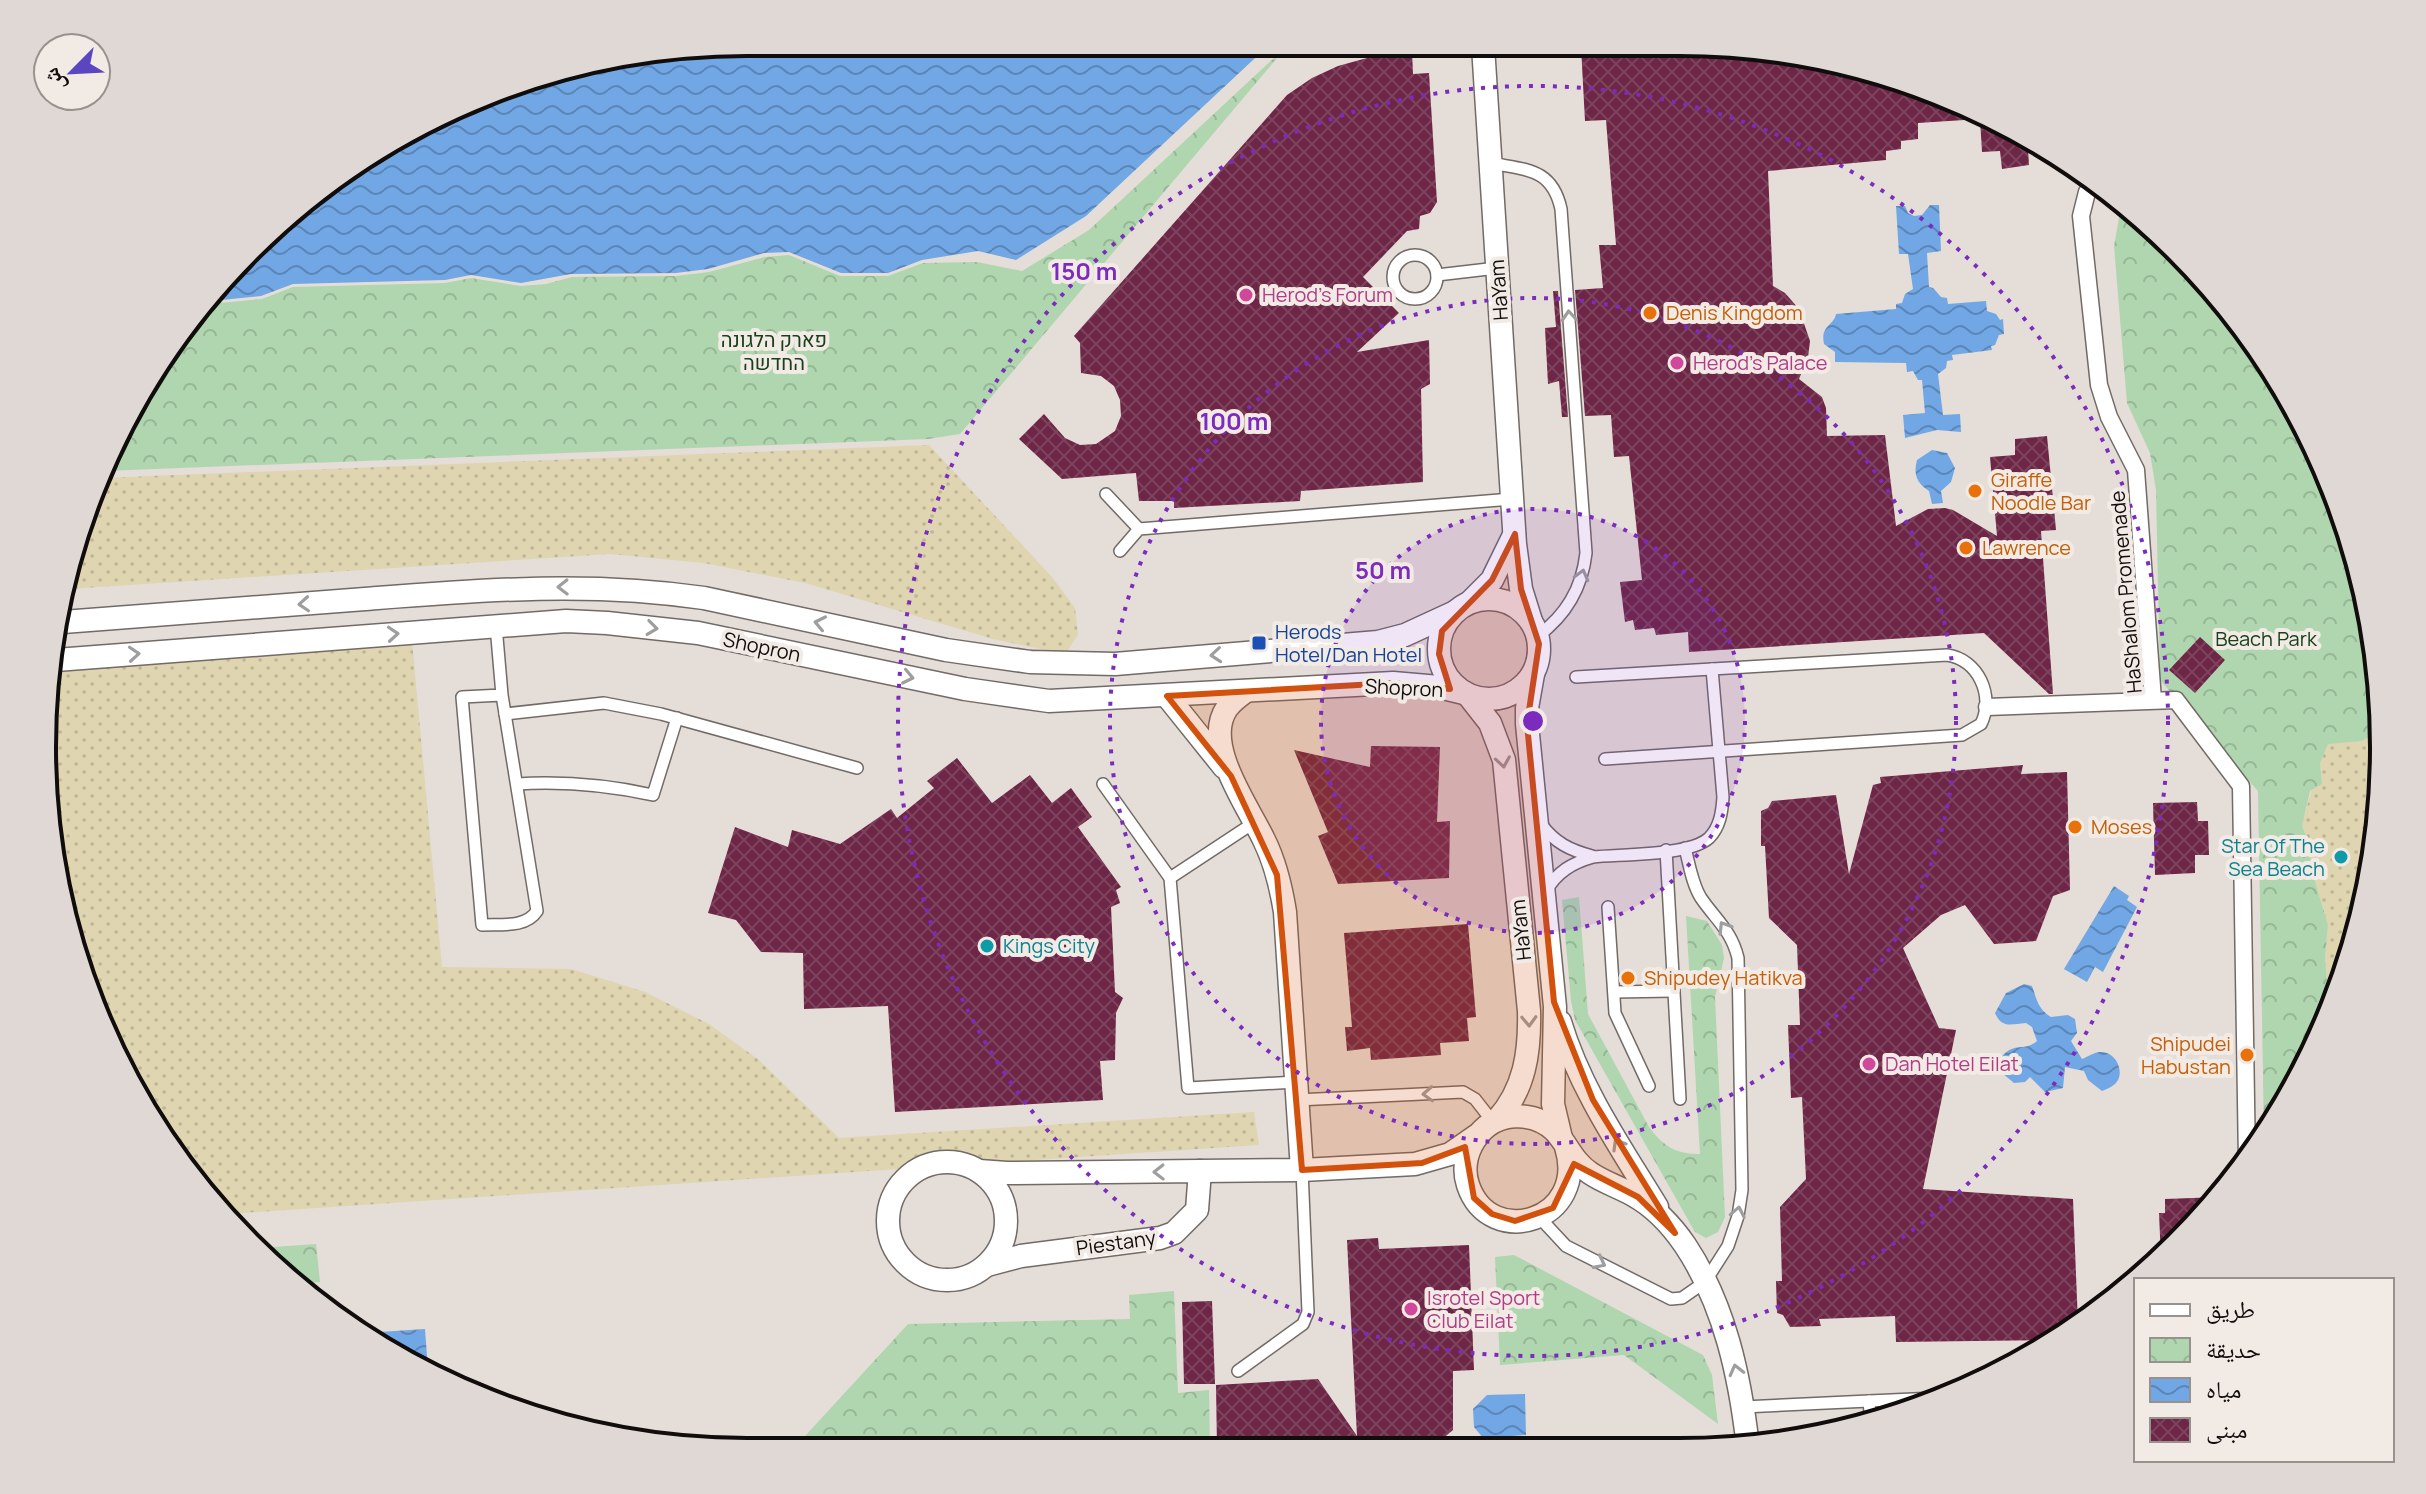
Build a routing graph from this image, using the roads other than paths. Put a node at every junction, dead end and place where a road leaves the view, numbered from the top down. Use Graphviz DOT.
graph roads {
  1 [pos="1484,56"];
  2 [pos="1491,163"];
  3 [pos="2088,190"];
  4 [pos="1497,268"];
  5 [pos="1437,275"];
  6 [pos="1106,494"];
  7 [pos="1512,499"];
  8 [pos="1139,529"];
  9 [pos="1515,534"];
  10 [pos="1120,551"];
  11 [pos="1462,608"];
  12 [pos="67,622"];
  13 [pos="496,626"];
  14 [pos="1534,629"];
  15 [pos="62,660"];
  16 [pos="1712,669"];
  17 [pos="1533,674"];
  18 [pos="1576,677"];
  19 [pos="1246,691"];
  20 [pos="1466,694"];
  21 [pos="502,695"];
  22 [pos="1167,696"];
  23 [pos="2153,700"];
  24 [pos="1987,707"];
  25 [pos="505,714"];
  26 [pos="677,718"];
  27 [pos="1720,751"];
  28 [pos="1605,759"];
  29 [pos="857,768"];
  30 [pos="1231,776"];
  31 [pos="517,784"];
  32 [pos="1103,784"];
  33 [pos="1536,816"];
  34 [pos="1255,822"];
  35 [pos="1685,848"];
  36 [pos="1666,850"];
  37 [pos="1593,857"];
  38 [pos="1170,878"];
  39 [pos="1544,899"];
  40 [pos="1608,907"];
  41 [pos="1673,991"];
  42 [pos="1614,992"];
  43 [pos="1554,1002"];
  44 [pos="1649,1086"];
  45 [pos="1296,1091"];
  46 [pos="1680,1099"];
  47 [pos="1489,1126"];
  48 [pos="2247,1141"];
  49 [pos="1564,1144"];
  50 [pos="1415,1164"];
  51 [pos="1302,1170"];
  52 [pos="979,1171"];
  53 [pos="1200,1171"];
  54 [pos="1474,1198"];
  55 [pos="1539,1217"];
  56 [pos="1675,1233"];
  57 [pos="987,1265"];
  58 [pos="1705,1282"];
  59 [pos="1238,1371"];
  60 [pos="1905,1399"];
  61 [pos="1869,1401"];
  62 [pos="1743,1407"];
  63 [pos="1870,1410"];
  64 [pos="1746,1435"];
  1 -- 2 [label="street, HaYam"];
  2 -- 4 [label="street, HaYam"];
  14 -- 2 [label="lane, one-way"];
  3 -- 23 [label="street, HaShalom Promenade"];
  4 -- 5 [label="lane"];
  4 -- 7 [label="street, HaYam"];
  5 -- 5 [label="lane"];
  6 -- 8 [label="lane"];
  7 -- 8 [label="lane"];
  7 -- 9 [label="street, HaYam"];
  8 -- 10 [label="lane"];
  9 -- 11 [label="street"];
  9 -- 14 [label="street, HaYam"];
  11 -- 12 [label="street, Shopron, one-way"];
  11 -- 14 [label="street"];
  11 -- 20 [label="street"];
  15 -- 13 [label="street, Shopron, one-way"];
  13 -- 21 [label="lane"];
  13 -- 22 [label="street, Shopron, one-way"];
  14 -- 17 [label="street"];
  16 -- 18 [label="lane"];
  16 -- 24 [label="lane"];
  16 -- 27 [label="lane"];
  17 -- 20 [label="street"];
  17 -- 33 [label="street, HaYam"];
  19 -- 20 [label="street, Shopron"];
  19 -- 22 [label="street, Shopron"];
  19 -- 30 [label="street"];
  20 -- 47 [label="street, HaYam, one-way"];
  21 -- 25 [label="lane"];
  21 -- 31 [label="lane"];
  22 -- 30 [label="street"];
  23 -- 24 [label="street"];
  23 -- 48 [label="street, HaShalom Promenade"];
  24 -- 27 [label="lane"];
  25 -- 26 [label="lane"];
  25 -- 31 [label="lane"];
  26 -- 29 [label="lane"];
  26 -- 31 [label="lane"];
  27 -- 28 [label="lane"];
  27 -- 35 [label="lane"];
  30 -- 34 [label="street"];
  32 -- 38 [label="lane"];
  33 -- 37 [label="lane"];
  33 -- 39 [label="street, HaYam"];
  34 -- 38 [label="lane"];
  34 -- 45 [label="street"];
  35 -- 36 [label="lane"];
  58 -- 35 [label="lane, one-way"];
  36 -- 37 [label="lane"];
  36 -- 41 [label="lane"];
  37 -- 39 [label="lane"];
  38 -- 45 [label="lane"];
  39 -- 43 [label="street, HaYam"];
  40 -- 42 [label="lane"];
  41 -- 42 [label="lane"];
  41 -- 46 [label="lane"];
  42 -- 44 [label="lane"];
  43 -- 49 [label="street, HaYam"];
  56 -- 43 [label="street, HaYam, one-way"];
  47 -- 45 [label="lane, one-way"];
  45 -- 51 [label="street"];
  47 -- 49 [label="street"];
  47 -- 50 [label="street"];
  47 -- 54 [label="street"];
  49 -- 55 [label="street"];
  49 -- 56 [label="street, HaYam"];
  50 -- 51 [label="street"];
  50 -- 54 [label="street"];
  51 -- 53 [label="street"];
  51 -- 59 [label="lane"];
  53 -- 52 [label="street, one-way"];
  52 -- 57 [label="street"];
  52 -- 57 [label="street"];
  53 -- 57 [label="street, Piestany"];
  54 -- 55 [label="street"];
  55 -- 58 [label="lane, one-way"];
  56 -- 58 [label="street, HaYam"];
  62 -- 58 [label="street, HaYam, one-way"];
  60 -- 61 [label="lane"];
  61 -- 62 [label="lane"];
  61 -- 63 [label="lane"];
  62 -- 64 [label="street, HaYam"];
}
